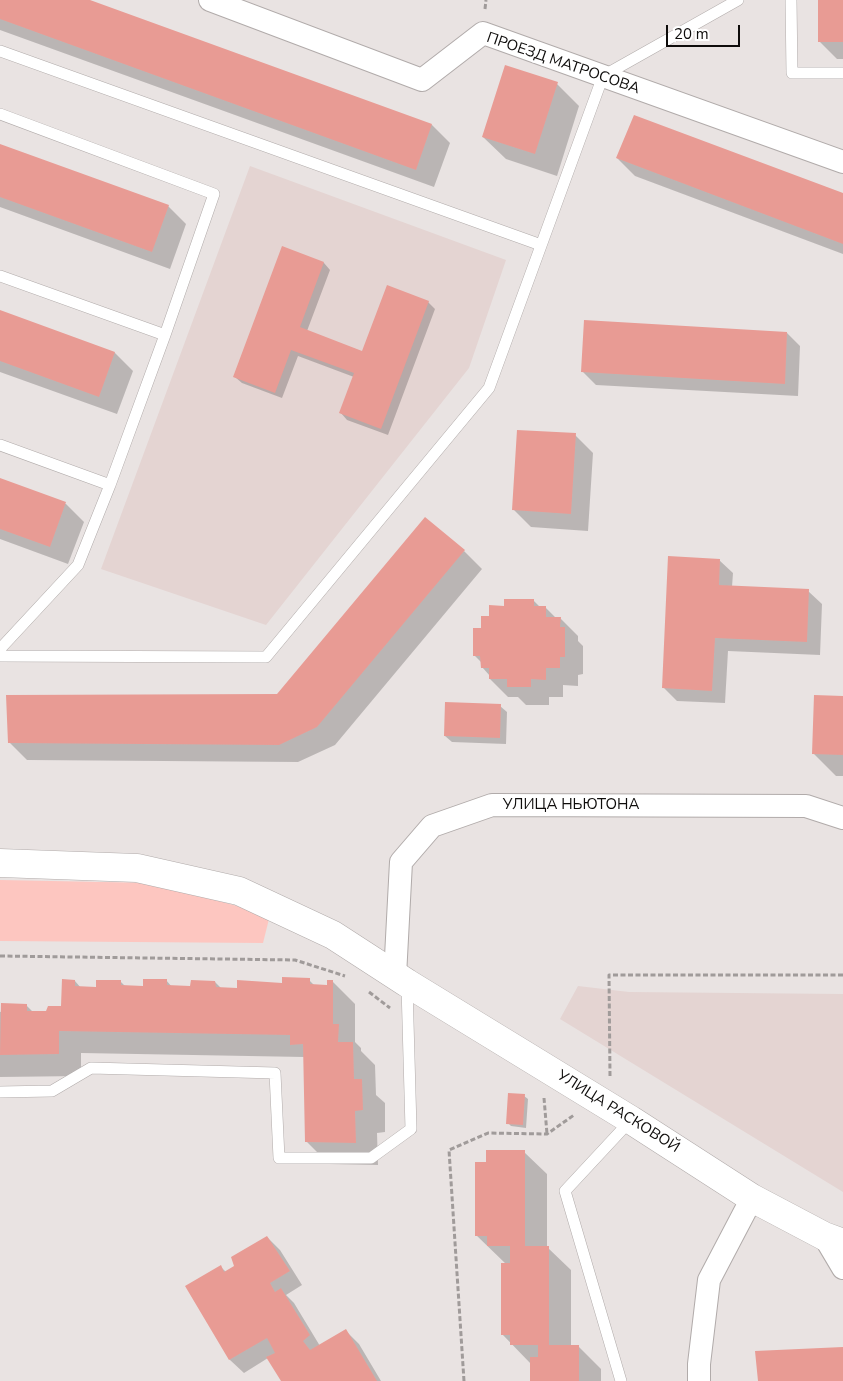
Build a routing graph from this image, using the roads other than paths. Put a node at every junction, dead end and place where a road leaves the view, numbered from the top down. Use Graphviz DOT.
graph roads {
  1 [pos="210,0"];
  2 [pos="738,0"];
  3 [pos="791,0"];
  4 [pos="0,51"];
  5 [pos="843,73"];
  6 [pos="603,76"];
  7 [pos="0,114"];
  8 [pos="843,162"];
  9 [pos="541,244"];
  10 [pos="0,276"];
  11 [pos="165,335"];
  12 [pos="0,445"];
  13 [pos="110,485"];
  14 [pos="0,649"];
  15 [pos="0,656"];
  16 [pos="843,818"];
  17 [pos="0,863"];
  18 [pos="401,980"];
  19 [pos="0,1092"];
  20 [pos="631,1120"];
  21 [pos="752,1198"];
  22 [pos="833,1240"];
  23 [pos="843,1268"];
  24 [pos="621,1381"];
  25 [pos="699,1381"];
  1 -- 6 [label="street, ПРОЕЗД МАТРОСОВА"];
  2 -- 6 [label="lane"];
  3 -- 5 [label="lane"];
  4 -- 9 [label="lane"];
  6 -- 8 [label="street, ПРОЕЗД МАТРОСОВА"];
  6 -- 9 [label="lane"];
  7 -- 11 [label="lane"];
  9 -- 15 [label="lane"];
  10 -- 11 [label="lane"];
  11 -- 13 [label="lane"];
  12 -- 13 [label="lane"];
  13 -- 14 [label="lane"];
  16 -- 18 [label="street, УЛИЦА НЬЮТОНА"];
  17 -- 18 [label="main road"];
  18 -- 19 [label="lane"];
  18 -- 20 [label="main road, УЛИЦА РАСКОВОЙ"];
  20 -- 21 [label="main road, УЛИЦА РАСКОВОЙ"];
  20 -- 24 [label="lane"];
  21 -- 22 [label="main road, УЛИЦА РАСКОВОЙ"];
  21 -- 25 [label="street"];
  22 -- 23 [label="street"];
}
